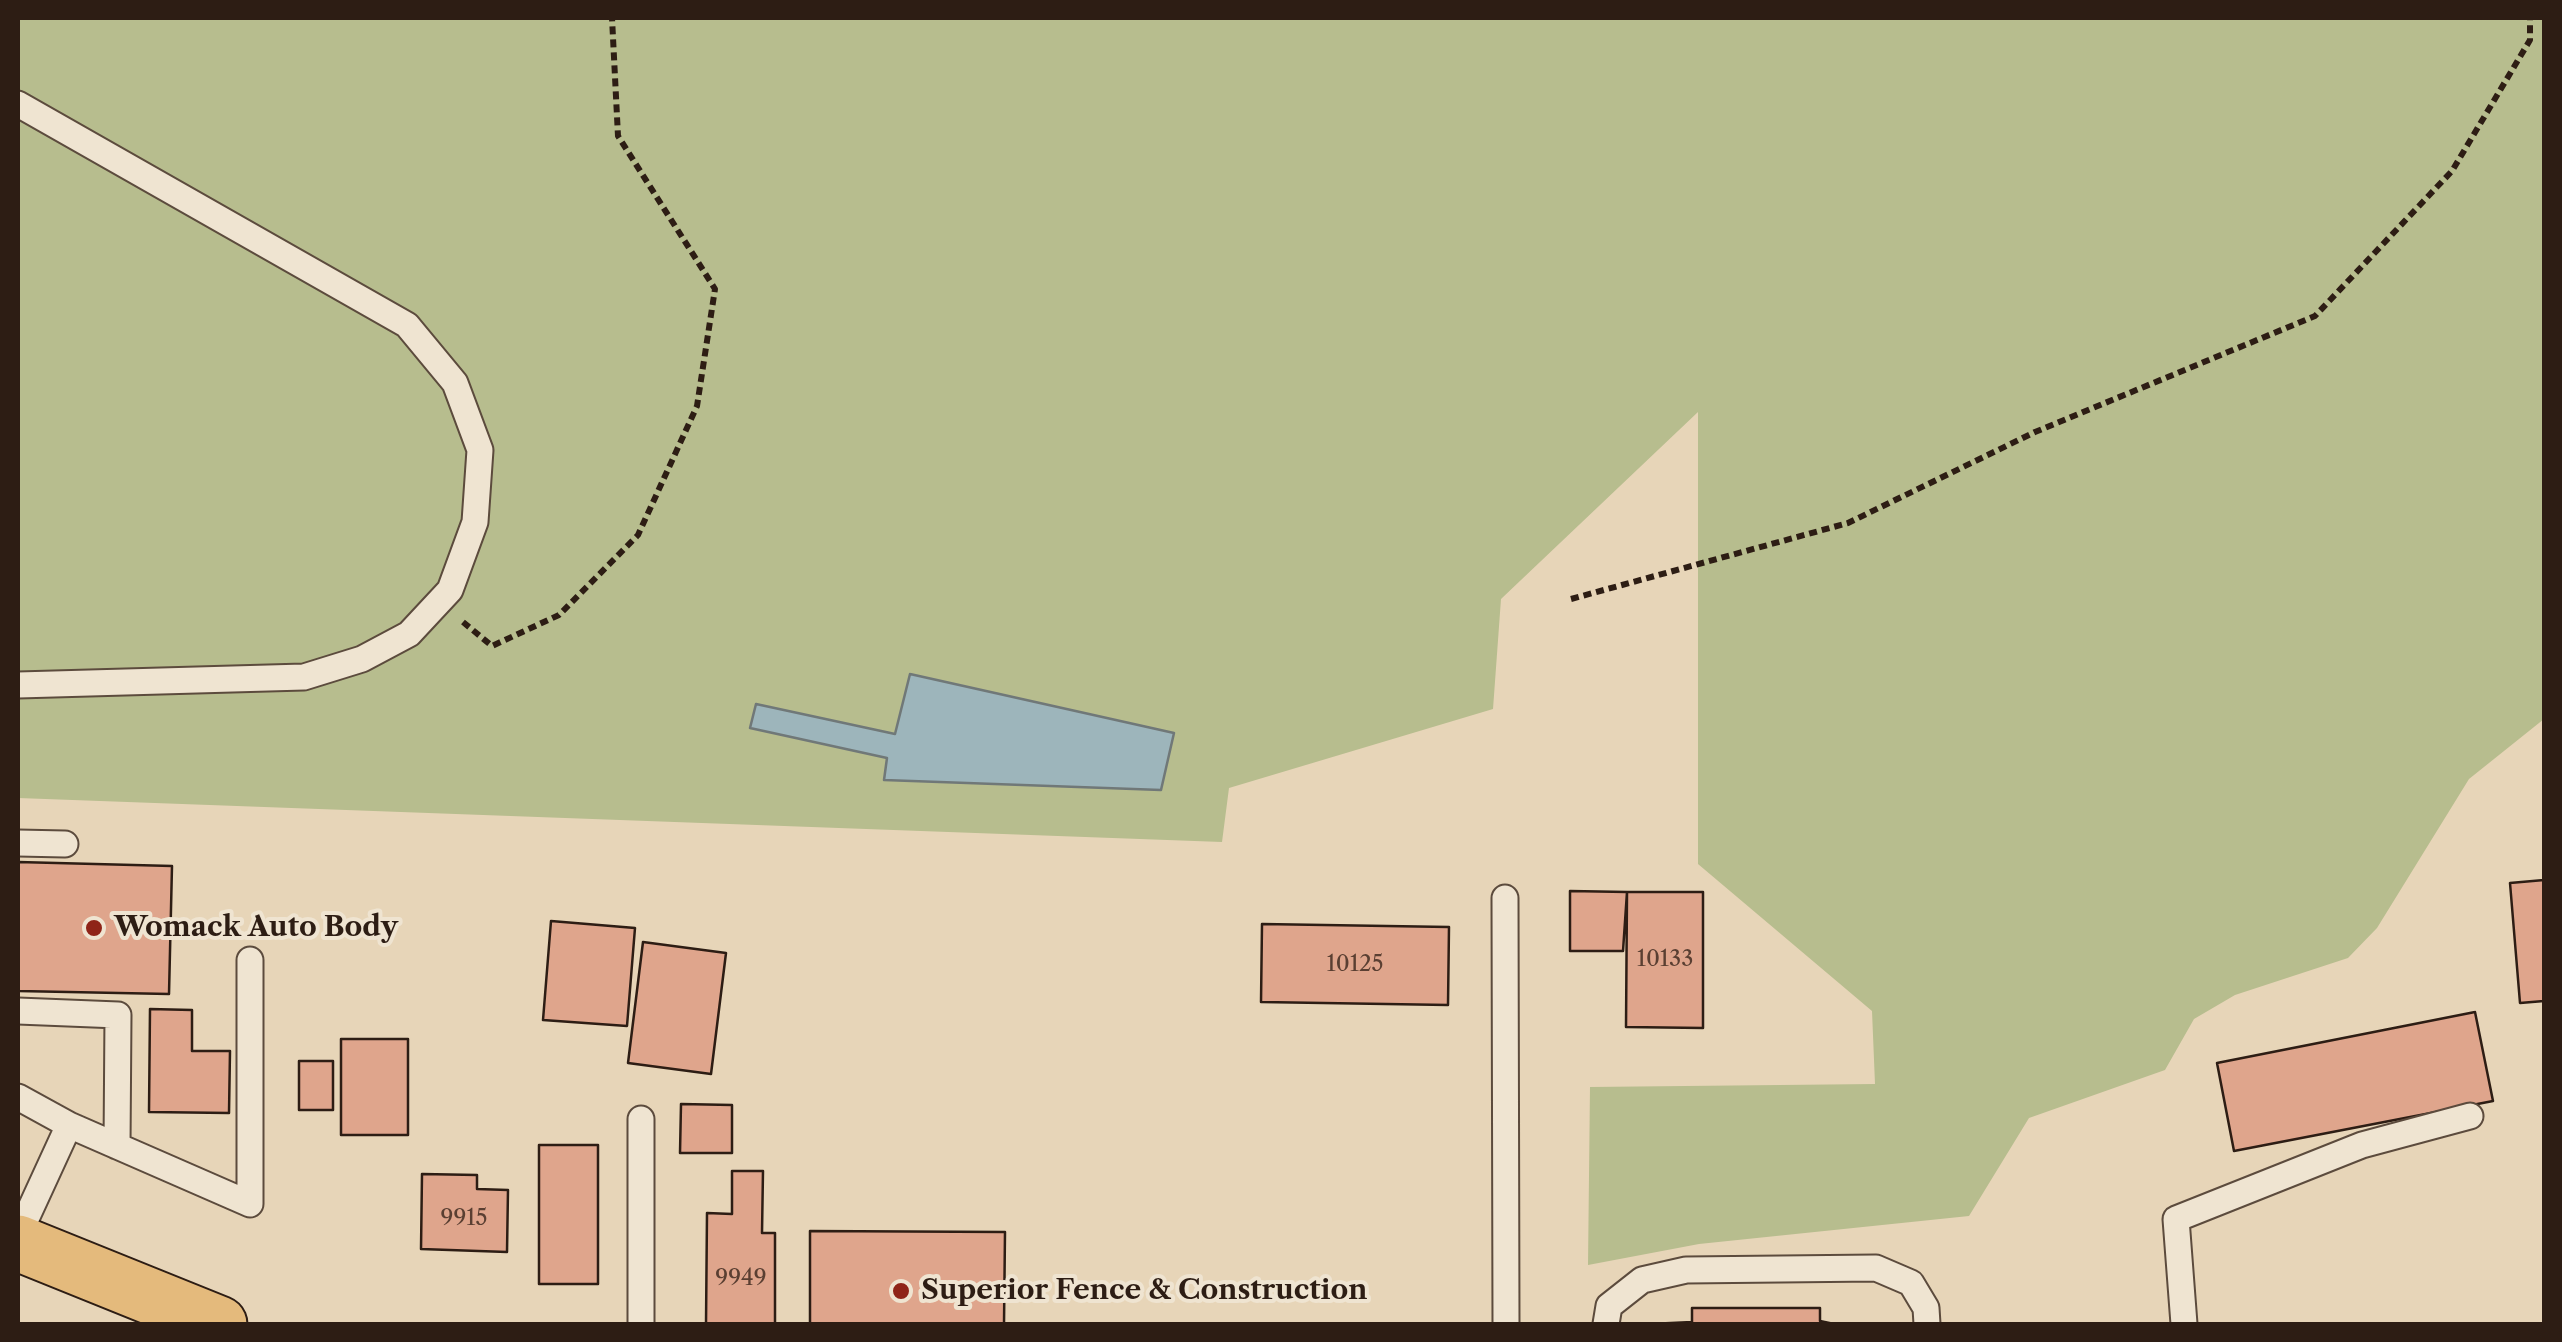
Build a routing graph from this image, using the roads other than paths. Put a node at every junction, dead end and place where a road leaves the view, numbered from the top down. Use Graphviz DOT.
graph roads {
  1 [pos="18,104"];
  2 [pos="18,685"];
  3 [pos="18,843"];
  4 [pos="65,844"];
  5 [pos="1505,898"];
  6 [pos="250,960"];
  7 [pos="18,1011"];
  8 [pos="18,1098"];
  9 [pos="2470,1116"];
  10 [pos="641,1119"];
  11 [pos="68,1125"];
  12 [pos="117,1146"];
  13 [pos="18,1240"];
  14 [pos="218,1324"];
  15 [pos="641,1324"];
  16 [pos="1506,1324"];
  17 [pos="1606,1324"];
  18 [pos="1927,1324"];
  19 [pos="2184,1324"];
  1 -- 2 [label="lane"];
  3 -- 4 [label="lane"];
  5 -- 16 [label="lane"];
  6 -- 12 [label="lane"];
  7 -- 12 [label="lane"];
  8 -- 11 [label="lane"];
  9 -- 19 [label="lane"];
  10 -- 15 [label="lane"];
  11 -- 12 [label="lane"];
  11 -- 13 [label="lane"];
  13 -- 14 [label="main road"];
  17 -- 18 [label="lane"];
}
